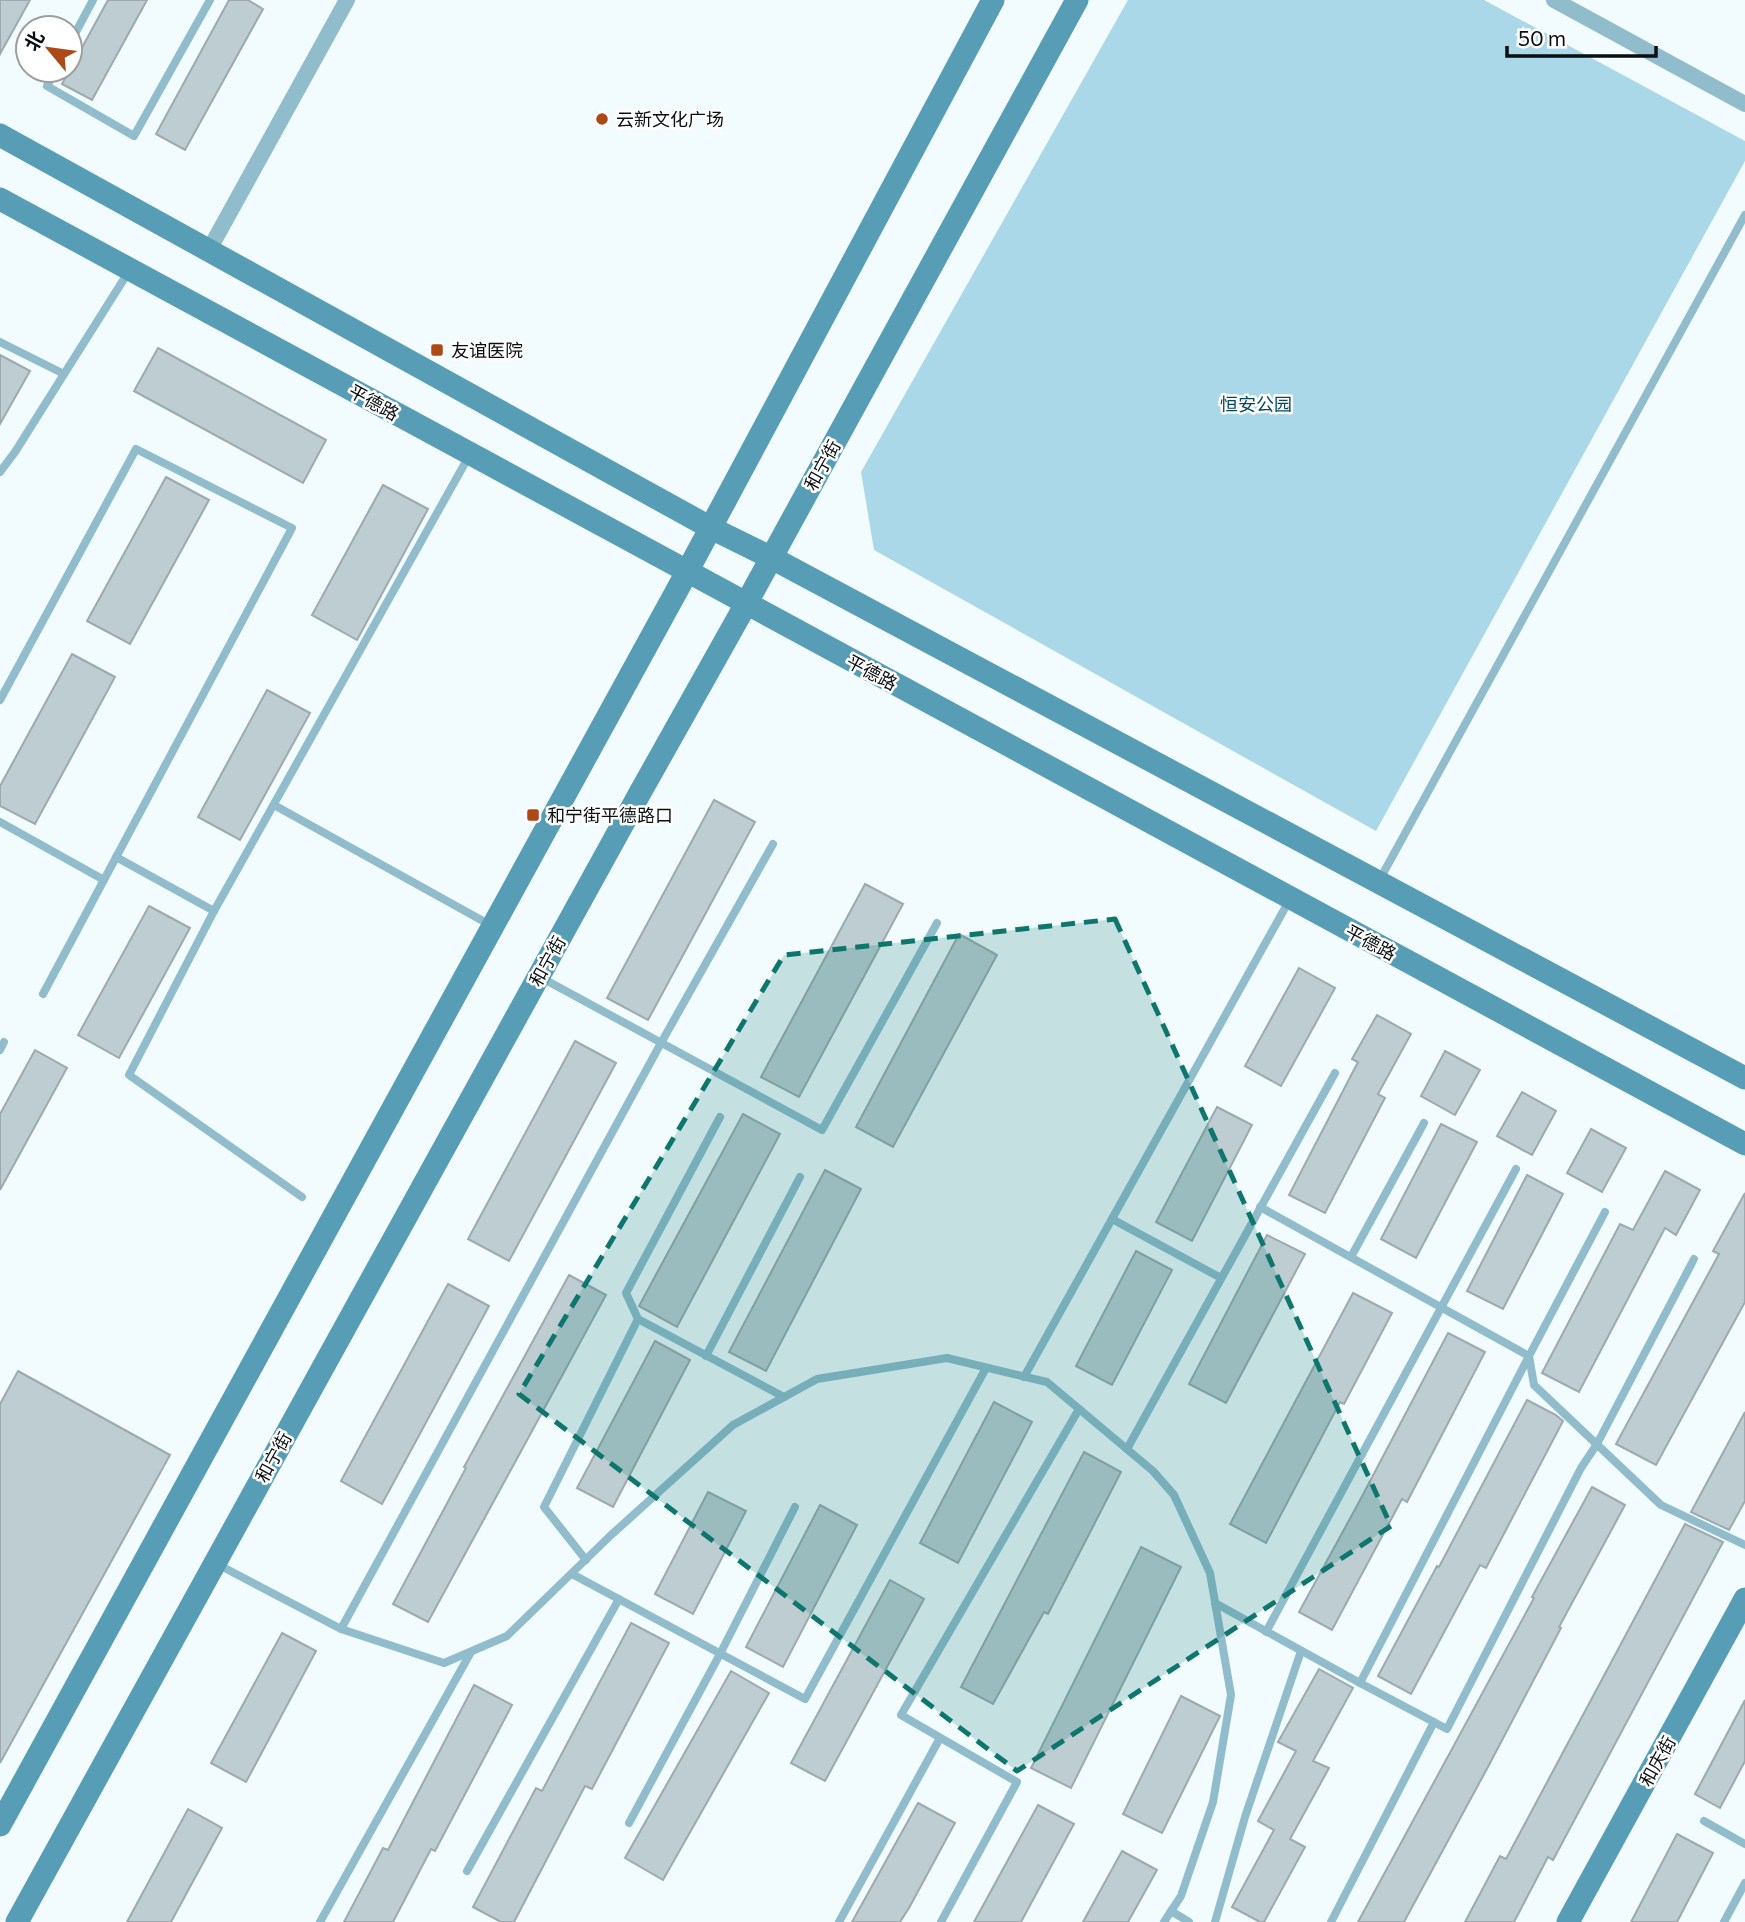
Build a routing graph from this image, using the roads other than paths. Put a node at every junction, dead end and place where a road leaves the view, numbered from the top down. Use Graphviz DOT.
graph roads {
  1 [pos="93,0"];
  2 [pos="210,0"];
  3 [pos="347,0"];
  4 [pos="993,0"];
  5 [pos="1077,0"];
  6 [pos="1553,0"];
  7 [pos="84,17"];
  8 [pos="48,84"];
  9 [pos="1745,104"];
  10 [pos="0,135"];
  11 [pos="0,199"];
  12 [pos="1745,215"];
  13 [pos="209,250"];
  14 [pos="130,270"];
  15 [pos="0,342"];
  16 [pos="64,374"];
  17 [pos="470,454"];
  18 [pos="0,472"];
  19 [pos="711,528"];
  20 [pos="772,558"];
  21 [pos="687,572"];
  22 [pos="746,604"];
  23 [pos="0,700"];
  24 [pos="274,806"];
  25 [pos="0,822"];
  26 [pos="773,844"];
  27 [pos="116,857"];
  28 [pos="104,880"];
  29 [pos="1378,882"];
  30 [pos="1290,898"];
  31 [pos="214,911"];
  32 [pos="937,923"];
  33 [pos="493,926"];
  34 [pos="538,976"];
  35 [pos="43,994"];
  36 [pos="661,1042"];
  37 [pos="1335,1073"];
  38 [pos="1745,1078"];
  39 [pos="720,1117"];
  40 [pos="1424,1123"];
  41 [pos="1745,1144"];
  42 [pos="1516,1169"];
  43 [pos="800,1177"];
  44 [pos="302,1197"];
  45 [pos="1260,1207"];
  46 [pos="1605,1212"];
  47 [pos="1112,1219"];
  48 [pos="1350,1257"];
  49 [pos="1694,1259"];
  50 [pos="1221,1278"];
  51 [pos="1443,1309"];
  52 [pos="638,1319"];
  53 [pos="706,1356"];
  54 [pos="1528,1356"];
  55 [pos="986,1368"];
  56 [pos="1024,1377"];
  57 [pos="784,1397"];
  58 [pos="1079,1409"];
  59 [pos="1597,1444"];
  60 [pos="1127,1449"];
  61 [pos="795,1507"];
  62 [pos="1745,1545"];
  63 [pos="586,1560"];
  64 [pos="214,1563"];
  65 [pos="572,1574"];
  66 [pos="619,1599"];
  67 [pos="1745,1599"];
  68 [pos="1215,1603"];
  69 [pos="341,1629"];
  70 [pos="1266,1632"];
  71 [pos="1301,1651"];
  72 [pos="471,1652"];
  73 [pos="720,1654"];
  74 [pos="1360,1684"];
  75 [pos="1434,1722"];
  76 [pos="940,1738"];
  77 [pos="1704,1822"];
  78 [pos="629,1823"];
  79 [pos="0,1825"];
  80 [pos="1745,1844"];
  81 [pos="467,1871"];
  82 [pos="1745,1883"];
  83 [pos="1171,1911"];
  84 [pos="16,1922"];
  85 [pos="320,1922"];
  86 [pos="839,1922"];
  87 [pos="941,1922"];
  88 [pos="1164,1922"];
  89 [pos="1189,1922"];
  90 [pos="1215,1922"];
  91 [pos="1331,1922"];
  92 [pos="1568,1922"];
  93 [pos="1724,1922"];
  1 -- 7 [label="lane"];
  2 -- 8 [label="lane"];
  3 -- 13 [label="street"];
  4 -- 19 [label="main road"];
  5 -- 20 [label="main road, 和宁街"];
  6 -- 9 [label="street"];
  10 -- 13 [label="main road"];
  11 -- 14 [label="main road, 平德路"];
  12 -- 29 [label="lane"];
  13 -- 19 [label="main road"];
  14 -- 16 [label="lane"];
  14 -- 17 [label="main road, 平德路"];
  15 -- 16 [label="lane"];
  16 -- 18 [label="lane"];
  17 -- 21 [label="main road, 平德路"];
  17 -- 24 [label="lane"];
  19 -- 20 [label="main road"];
  19 -- 21 [label="main road"];
  20 -- 22 [label="main road, 和宁街"];
  20 -- 29 [label="main road"];
  21 -- 22 [label="main road, 平德路"];
  21 -- 33 [label="main road"];
  22 -- 30 [label="main road, 平德路"];
  22 -- 34 [label="main road, 和宁街"];
  23 -- 27 [label="lane"];
  24 -- 31 [label="lane"];
  24 -- 33 [label="lane"];
  25 -- 28 [label="lane"];
  26 -- 36 [label="lane"];
  27 -- 28 [label="lane"];
  27 -- 31 [label="lane"];
  28 -- 35 [label="lane"];
  29 -- 38 [label="main road"];
  30 -- 41 [label="main road, 平德路"];
  30 -- 47 [label="lane"];
  31 -- 44 [label="lane"];
  32 -- 36 [label="lane"];
  33 -- 79 [label="main road"];
  34 -- 36 [label="lane"];
  34 -- 64 [label="main road, 和宁街"];
  36 -- 69 [label="lane"];
  37 -- 45 [label="lane"];
  39 -- 52 [label="lane"];
  40 -- 48 [label="lane"];
  42 -- 51 [label="lane"];
  43 -- 53 [label="lane"];
  45 -- 48 [label="lane"];
  45 -- 50 [label="lane"];
  46 -- 54 [label="lane"];
  47 -- 50 [label="lane"];
  47 -- 56 [label="lane"];
  48 -- 51 [label="lane"];
  49 -- 59 [label="lane"];
  50 -- 60 [label="lane"];
  51 -- 54 [label="lane"];
  51 -- 70 [label="lane"];
  52 -- 53 [label="lane"];
  52 -- 63 [label="lane"];
  53 -- 57 [label="lane"];
  54 -- 59 [label="lane"];
  54 -- 74 [label="lane"];
  55 -- 56 [label="lane"];
  55 -- 57 [label="lane"];
  55 -- 73 [label="lane"];
  56 -- 58 [label="lane"];
  57 -- 63 [label="lane"];
  58 -- 60 [label="lane"];
  58 -- 76 [label="lane"];
  59 -- 62 [label="lane"];
  59 -- 75 [label="lane"];
  60 -- 68 [label="lane"];
  61 -- 73 [label="lane"];
  63 -- 65 [label="lane"];
  64 -- 69 [label="lane"];
  64 -- 84 [label="main road, 和宁街"];
  65 -- 66 [label="lane"];
  65 -- 72 [label="lane"];
  66 -- 73 [label="lane"];
  66 -- 81 [label="lane"];
  67 -- 92 [label="main road, 和庆街"];
  68 -- 70 [label="lane"];
  68 -- 83 [label="lane"];
  69 -- 72 [label="lane"];
  70 -- 71 [label="lane"];
  71 -- 74 [label="lane"];
  71 -- 90 [label="lane"];
  72 -- 85 [label="lane"];
  73 -- 78 [label="lane"];
  74 -- 75 [label="lane"];
  75 -- 91 [label="lane"];
  76 -- 86 [label="lane"];
  76 -- 87 [label="lane"];
  77 -- 80 [label="lane"];
  82 -- 93 [label="lane"];
  83 -- 88 [label="lane"];
  83 -- 89 [label="lane"];
}
